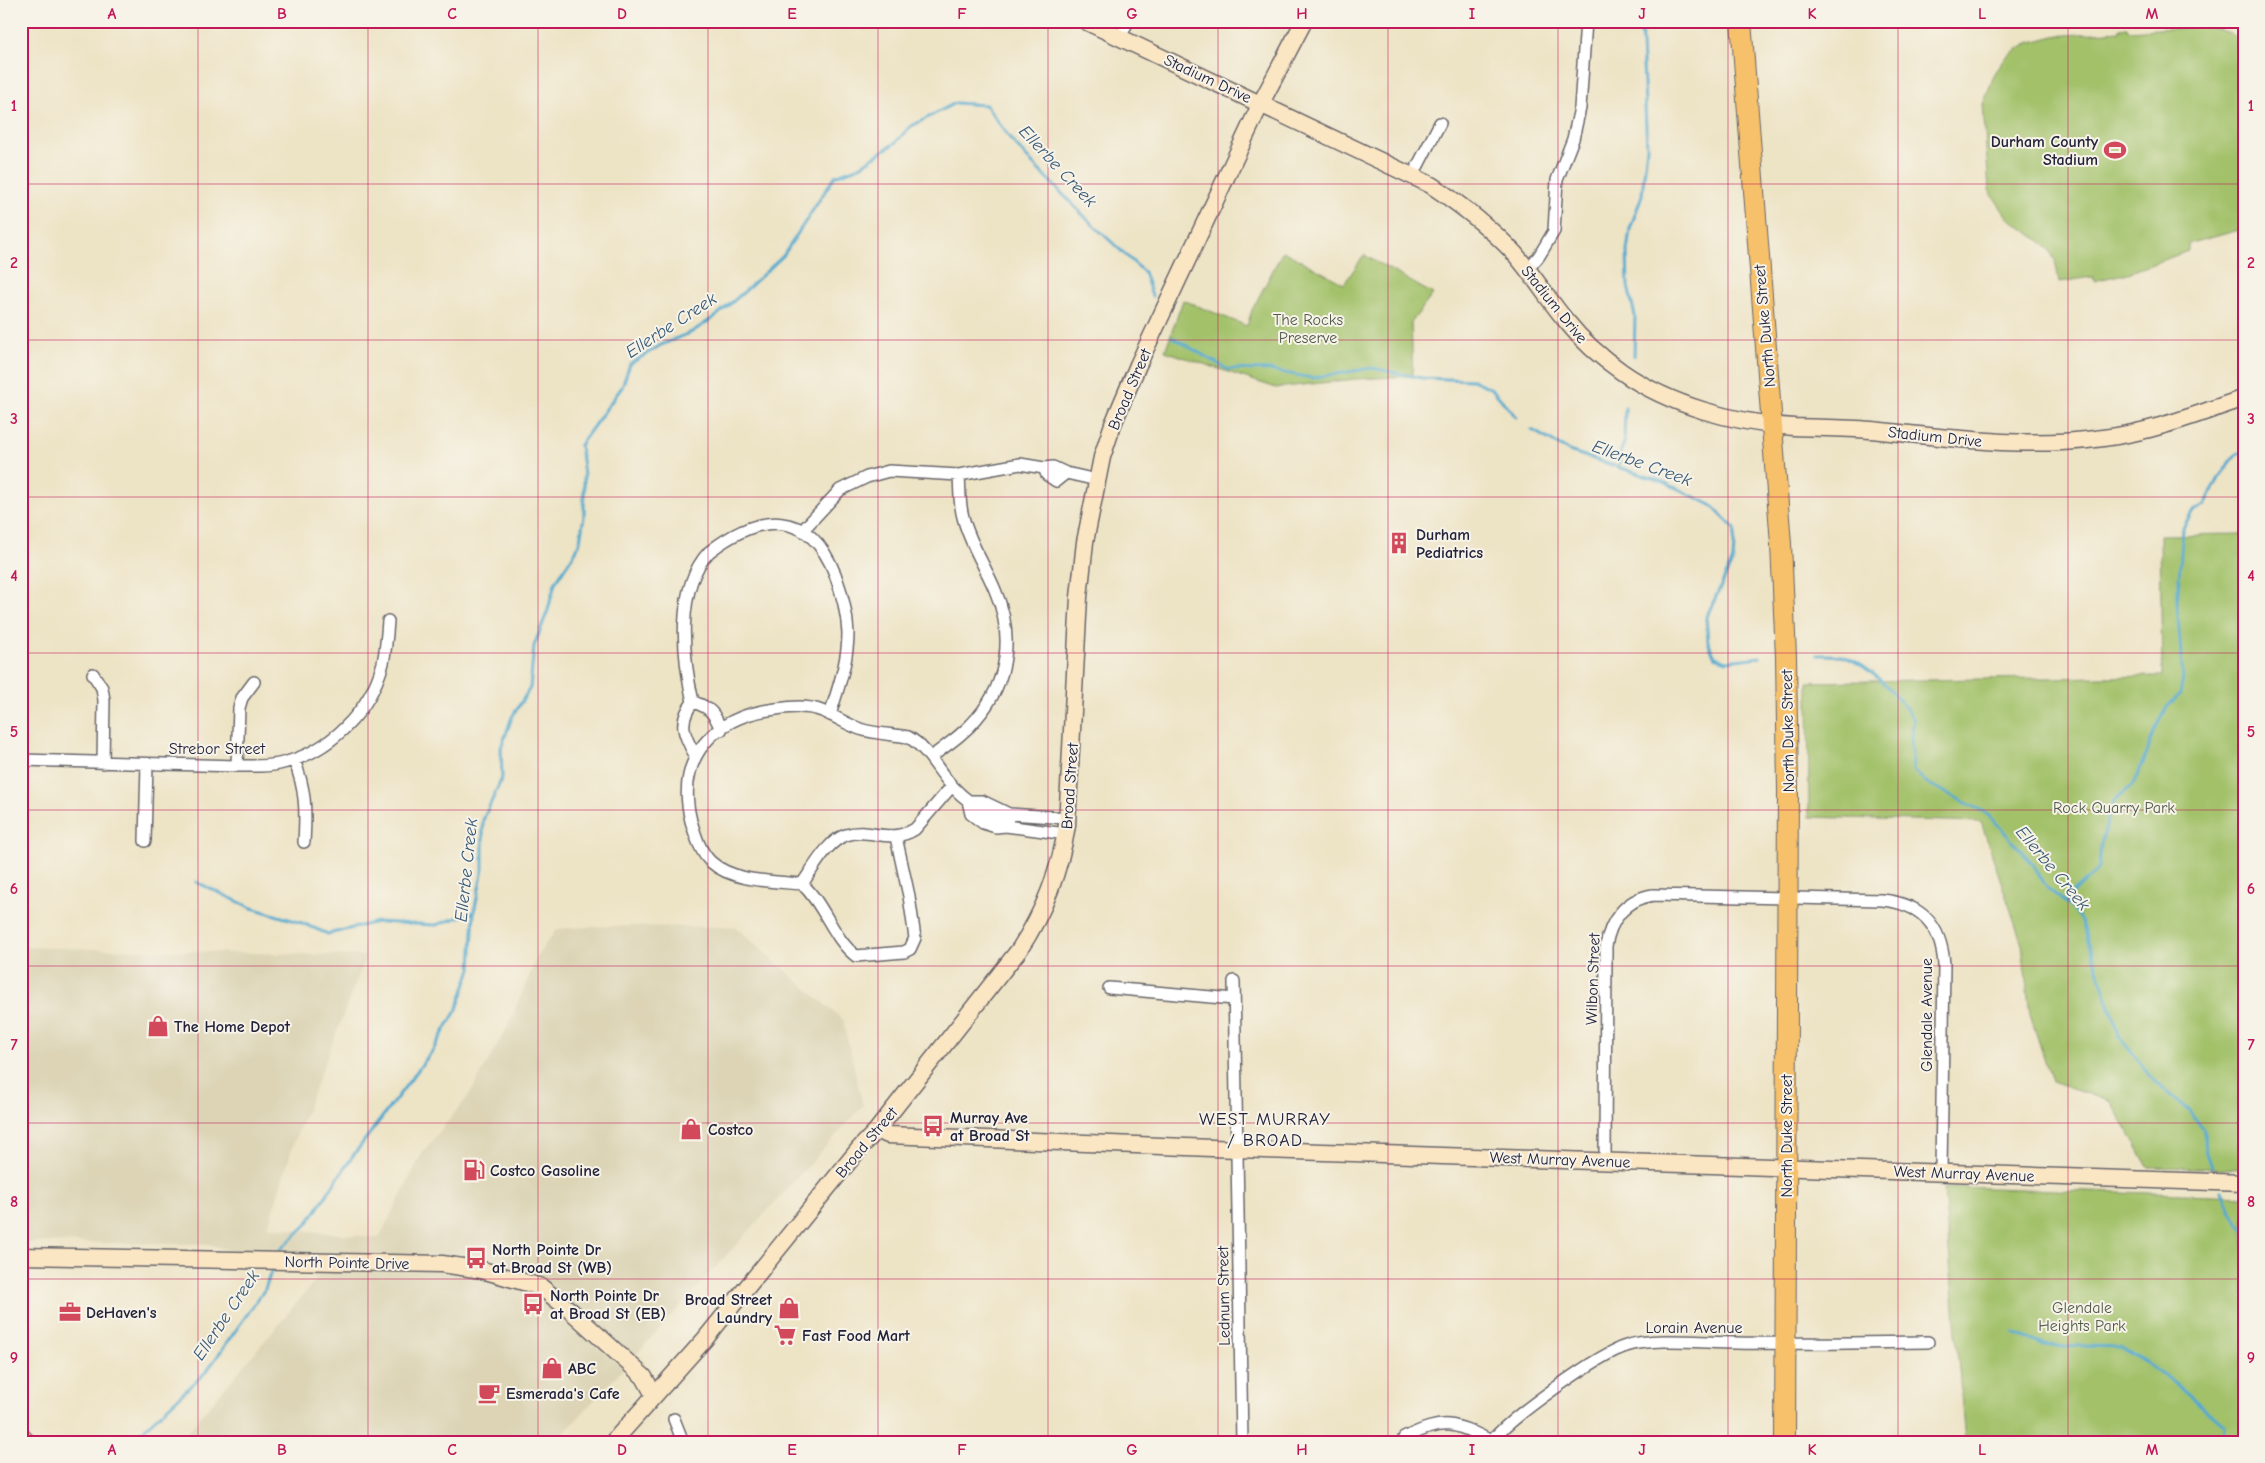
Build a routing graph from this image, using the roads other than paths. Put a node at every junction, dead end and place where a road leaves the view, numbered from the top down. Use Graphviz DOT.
graph roads {
  1 [pos="1085,21"];
  2 [pos="1128,21"];
  3 [pos="1304,21"];
  4 [pos="1586,21"];
  5 [pos="1741,21"];
  6 [pos="1120,38"];
  7 [pos="1261,103"];
  8 [pos="1440,123"];
  9 [pos="1412,175"];
  10 [pos="1527,270"];
  11 [pos="2244,398"];
  12 [pos="1772,424"];
  13 [pos="959,475"];
  14 [pos="1097,480"];
  15 [pos="803,530"];
  16 [pos="388,621"];
  17 [pos="93,674"];
  18 [pos="254,682"];
  19 [pos="693,702"];
  20 [pos="830,715"];
  21 [pos="721,730"];
  22 [pos="695,755"];
  23 [pos="931,757"];
  24 [pos="21,760"];
  25 [pos="294,760"];
  26 [pos="103,763"];
  27 [pos="147,764"];
  28 [pos="237,766"];
  29 [pos="952,786"];
  30 [pos="968,800"];
  31 [pos="1007,820"];
  32 [pos="1067,826"];
  33 [pos="896,837"];
  34 [pos="145,841"];
  35 [pos="304,842"];
  36 [pos="802,884"];
  37 [pos="1786,897"];
  38 [pos="1234,981"];
  39 [pos="1110,988"];
  40 [pos="1234,999"];
  41 [pos="876,1130"];
  42 [pos="1237,1149"];
  43 [pos="1605,1161"];
  44 [pos="1786,1168"];
  45 [pos="1941,1172"];
  46 [pos="2244,1183"];
  47 [pos="21,1256"];
  48 [pos="1928,1342"];
  49 [pos="1786,1344"];
  50 [pos="654,1395"];
  51 [pos="674,1418"];
  52 [pos="21,1438"];
  53 [pos="1404,1438"];
  54 [pos="25,1442"];
  55 [pos="613,1442"];
  56 [pos="683,1442"];
  57 [pos="1242,1442"];
  58 [pos="1491,1442"];
  59 [pos="1785,1442"];
  1 -- 6 [label="street, Stadium Drive"];
  2 -- 6 [label="street"];
  3 -- 7 [label="street, Broad Street"];
  4 -- 10 [label="street"];
  5 -- 12 [label="highway, North Duke Street"];
  6 -- 7 [label="street, Stadium Drive"];
  7 -- 9 [label="street, Stadium Drive"];
  7 -- 14 [label="street, Broad Street"];
  8 -- 9 [label="street"];
  9 -- 10 [label="street, Stadium Drive"];
  10 -- 12 [label="street, Stadium Drive"];
  11 -- 12 [label="street, Stadium Drive"];
  12 -- 37 [label="highway, North Duke Street"];
  13 -- 14 [label="street"];
  13 -- 15 [label="street"];
  13 -- 23 [label="street"];
  14 -- 32 [label="street, Broad Street"];
  15 -- 19 [label="street"];
  15 -- 20 [label="street"];
  16 -- 25 [label="street, Strebor Street"];
  17 -- 26 [label="street"];
  18 -- 28 [label="street"];
  19 -- 21 [label="street"];
  19 -- 22 [label="street"];
  20 -- 21 [label="street"];
  20 -- 23 [label="street"];
  21 -- 22 [label="street"];
  22 -- 36 [label="street"];
  23 -- 29 [label="street"];
  24 -- 26 [label="street, Strebor Street"];
  25 -- 28 [label="street, Strebor Street"];
  25 -- 35 [label="street"];
  26 -- 27 [label="street, Strebor Street"];
  27 -- 28 [label="street, Strebor Street"];
  27 -- 34 [label="street"];
  29 -- 30 [label="street"];
  29 -- 33 [label="street"];
  30 -- 31 [label="street"];
  30 -- 31 [label="street"];
  31 -- 32 [label="street"];
  32 -- 41 [label="street, Broad Street"];
  33 -- 36 [label="street"];
  33 -- 36 [label="street"];
  37 -- 43 [label="street, Wilbon Street"];
  37 -- 44 [label="highway, North Duke Street"];
  37 -- 45 [label="street, Glendale Avenue"];
  38 -- 40 [label="street, Lednum Street"];
  39 -- 40 [label="street"];
  40 -- 42 [label="street, Lednum Street"];
  41 -- 42 [label="street, West Murray Avenue"];
  41 -- 50 [label="street, Broad Street"];
  42 -- 43 [label="street, West Murray Avenue"];
  42 -- 57 [label="street, Lednum Street"];
  43 -- 44 [label="street, West Murray Avenue"];
  44 -- 45 [label="street, West Murray Avenue"];
  44 -- 49 [label="highway, North Duke Street"];
  45 -- 46 [label="street, West Murray Avenue"];
  47 -- 50 [label="street, North Pointe Drive"];
  48 -- 49 [label="street, Lorain Avenue"];
  49 -- 58 [label="street, Lorain Avenue"];
  49 -- 59 [label="highway, North Duke Street"];
  50 -- 55 [label="street, Broad Street"];
  51 -- 56 [label="street"];
  52 -- 54 [label="highway"];
  53 -- 58 [label="street"];
}
